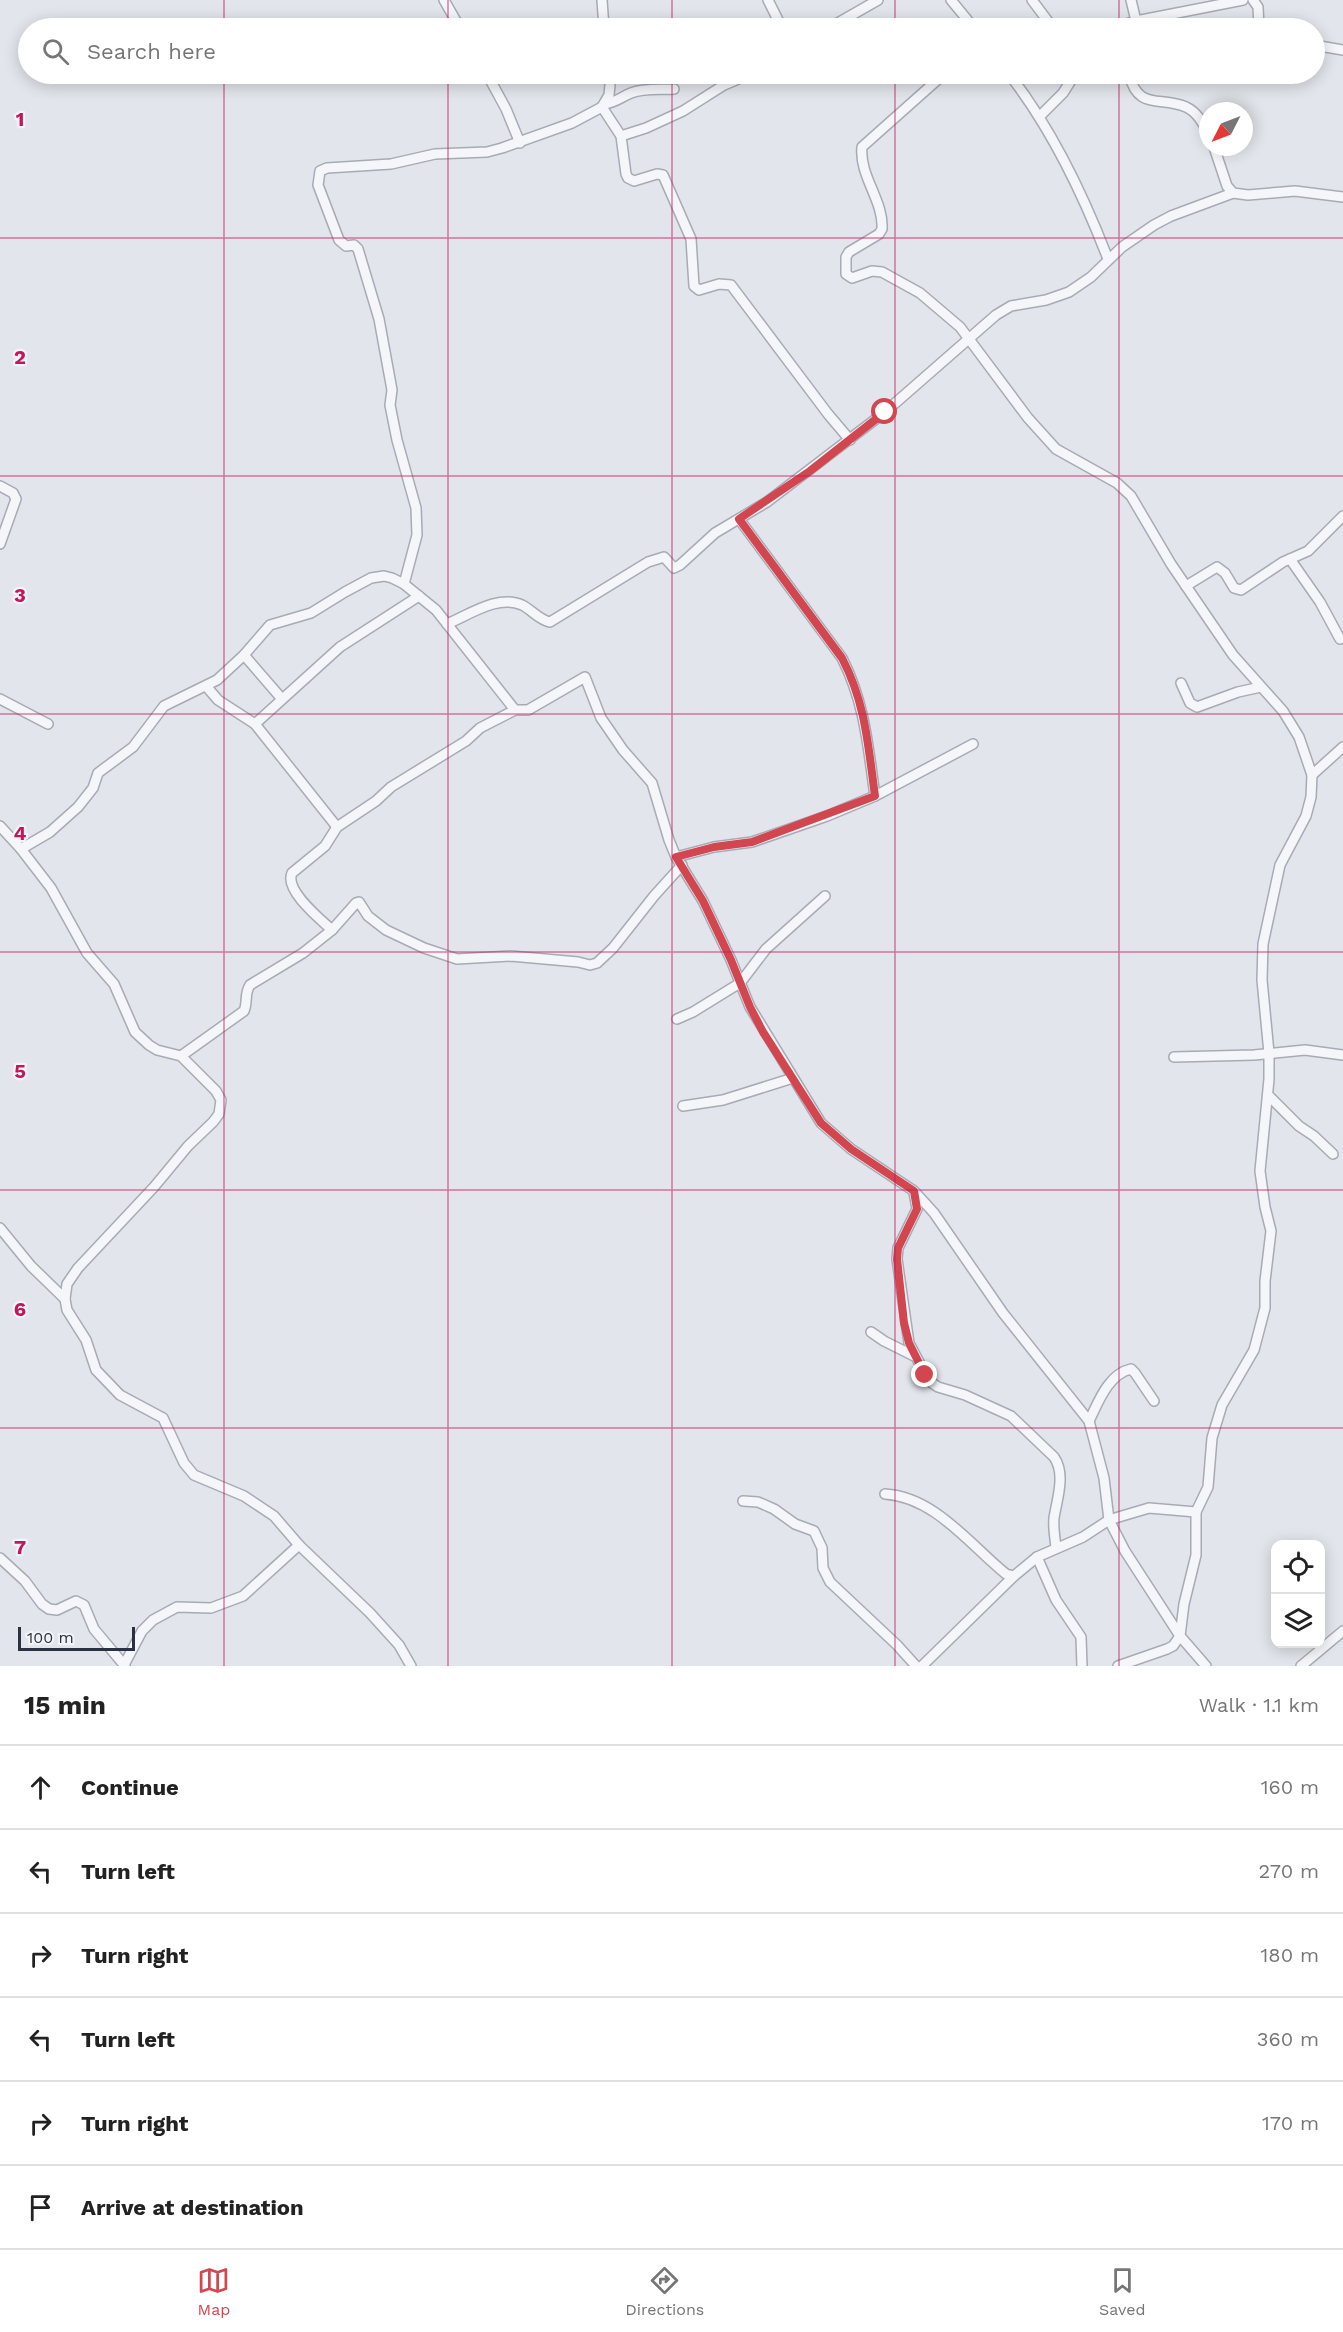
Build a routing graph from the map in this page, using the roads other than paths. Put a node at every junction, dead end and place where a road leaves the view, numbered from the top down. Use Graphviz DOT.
graph roads {
  1 [pos="444,0"];
  2 [pos="602,0"];
  3 [pos="768,0"];
  4 [pos="878,0"];
  5 [pos="1032,0"];
  6 [pos="1131,0"];
  7 [pos="1243,0"];
  8 [pos="1253,0"];
  9 [pos="954,1"];
  10 [pos="454,18"];
  11 [pos="603,18"];
  12 [pos="777,18"];
  13 [pos="846,18"];
  14 [pos="967,18"];
  15 [pos="1046,18"];
  16 [pos="1135,18"];
  17 [pos="1166,18"];
  18 [pos="1259,18"];
  19 [pos="1325,47"];
  20 [pos="1343,50"];
  21 [pos="492,84"];
  22 [pos="610,84"];
  23 [pos="726,84"];
  24 [pos="933,84"];
  25 [pos="1016,84"];
  26 [pos="1069,84"];
  27 [pos="1132,84"];
  28 [pos="674,89"];
  29 [pos="603,106"];
  30 [pos="1040,116"];
  31 [pos="1199,118"];
  32 [pos="621,136"];
  33 [pos="520,143"];
  34 [pos="1217,156"];
  35 [pos="1233,193"];
  36 [pos="1343,197"];
  37 [pos="1108,259"];
  38 [pos="969,339"];
  39 [pos="850,440"];
  40 [pos="0,486"];
  41 [pos="1343,516"];
  42 [pos="739,519"];
  43 [pos="0,544"];
  44 [pos="1290,559"];
  45 [pos="404,584"];
  46 [pos="1186,586"];
  47 [pos="419,596"];
  48 [pos="447,624"];
  49 [pos="1340,639"];
  50 [pos="244,655"];
  51 [pos="1181,683"];
  52 [pos="206,686"];
  53 [pos="1261,687"];
  54 [pos="0,699"];
  55 [pos="282,699"];
  56 [pos="515,710"];
  57 [pos="48,724"];
  58 [pos="255,724"];
  59 [pos="973,744"];
  60 [pos="1343,747"];
  61 [pos="1312,775"];
  62 [pos="875,796"];
  63 [pos="0,826"];
  64 [pos="337,827"];
  65 [pos="21,849"];
  66 [pos="676,857"];
  67 [pos="682,866"];
  68 [pos="825,896"];
  69 [pos="332,930"];
  70 [pos="740,983"];
  71 [pos="677,1019"];
  72 [pos="1269,1053"];
  73 [pos="1343,1055"];
  74 [pos="182,1056"];
  75 [pos="1174,1057"];
  76 [pos="793,1078"];
  77 [pos="1269,1096"];
  78 [pos="684,1106"];
  79 [pos="1333,1154"];
  80 [pos="914,1191"];
  81 [pos="0,1228"];
  82 [pos="65,1299"];
  83 [pos="871,1332"];
  84 [pos="914,1356"];
  85 [pos="1154,1401"];
  86 [pos="1089,1421"];
  87 [pos="885,1494"];
  88 [pos="743,1501"];
  89 [pos="1196,1512"];
  90 [pos="1109,1520"];
  91 [pos="299,1545"];
  92 [pos="1056,1547"];
  93 [pos="1037,1557"];
  94 [pos="0,1558"];
  95 [pos="1014,1576"];
  96 [pos="1343,1631"];
  97 [pos="1180,1636"];
  98 [pos="124,1666"];
  99 [pos="411,1666"];
  100 [pos="916,1666"];
  101 [pos="922,1666"];
  102 [pos="1082,1666"];
  103 [pos="1118,1666"];
  104 [pos="1206,1666"];
  105 [pos="1301,1666"];
  1 -- 10 [label="street"];
  2 -- 11 [label="street"];
  3 -- 12 [label="street"];
  4 -- 13 [label="street"];
  5 -- 15 [label="street"];
  6 -- 16 [label="street"];
  7 -- 17 [label="street"];
  8 -- 18 [label="street"];
  9 -- 14 [label="street"];
  19 -- 20 [label="street"];
  21 -- 33 [label="street"];
  22 -- 29 [label="street"];
  23 -- 32 [label="street"];
  24 -- 38 [label="street"];
  25 -- 30 [label="street"];
  26 -- 30 [label="street"];
  27 -- 31 [label="street"];
  28 -- 29 [label="street"];
  29 -- 32 [label="street"];
  29 -- 33 [label="street"];
  30 -- 37 [label="street"];
  32 -- 39 [label="street"];
  33 -- 45 [label="street"];
  34 -- 35 [label="street"];
  35 -- 36 [label="street"];
  35 -- 37 [label="street"];
  37 -- 38 [label="street"];
  38 -- 39 [label="street"];
  38 -- 46 [label="street"];
  39 -- 42 [label="street"];
  40 -- 43 [label="street"];
  41 -- 44 [label="street"];
  42 -- 48 [label="street"];
  42 -- 62 [label="street"];
  44 -- 46 [label="street"];
  44 -- 49 [label="street"];
  45 -- 47 [label="street"];
  45 -- 50 [label="street"];
  46 -- 53 [label="street"];
  47 -- 48 [label="street"];
  47 -- 55 [label="street"];
  48 -- 56 [label="street"];
  50 -- 52 [label="street"];
  50 -- 55 [label="street"];
  51 -- 53 [label="street"];
  52 -- 58 [label="street"];
  52 -- 65 [label="street"];
  53 -- 61 [label="street"];
  54 -- 57 [label="street"];
  55 -- 58 [label="street"];
  56 -- 64 [label="street"];
  56 -- 66 [label="street"];
  58 -- 64 [label="street"];
  59 -- 62 [label="street"];
  60 -- 61 [label="street"];
  61 -- 72 [label="street"];
  62 -- 66 [label="street"];
  63 -- 65 [label="street"];
  64 -- 69 [label="street"];
  65 -- 74 [label="street"];
  66 -- 67 [label="street"];
  67 -- 69 [label="street"];
  67 -- 70 [label="street"];
  68 -- 70 [label="street"];
  69 -- 74 [label="street"];
  70 -- 71 [label="street"];
  70 -- 76 [label="street"];
  72 -- 73 [label="street"];
  72 -- 75 [label="street"];
  72 -- 77 [label="street"];
  74 -- 82 [label="street"];
  76 -- 78 [label="street"];
  76 -- 80 [label="street"];
  77 -- 79 [label="street"];
  77 -- 89 [label="street"];
  80 -- 84 [label="street"];
  80 -- 86 [label="street"];
  81 -- 82 [label="street"];
  82 -- 91 [label="street"];
  83 -- 84 [label="street"];
  84 -- 92 [label="street"];
  85 -- 86 [label="street"];
  86 -- 90 [label="street"];
  87 -- 95 [label="street"];
  88 -- 100 [label="street"];
  89 -- 90 [label="street"];
  89 -- 97 [label="street"];
  90 -- 92 [label="street"];
  90 -- 97 [label="street"];
  91 -- 98 [label="street"];
  91 -- 99 [label="street"];
  92 -- 93 [label="street"];
  93 -- 95 [label="street"];
  93 -- 102 [label="street"];
  94 -- 98 [label="street"];
  95 -- 101 [label="street"];
  96 -- 105 [label="street"];
  97 -- 103 [label="street"];
  97 -- 104 [label="street"];
}
